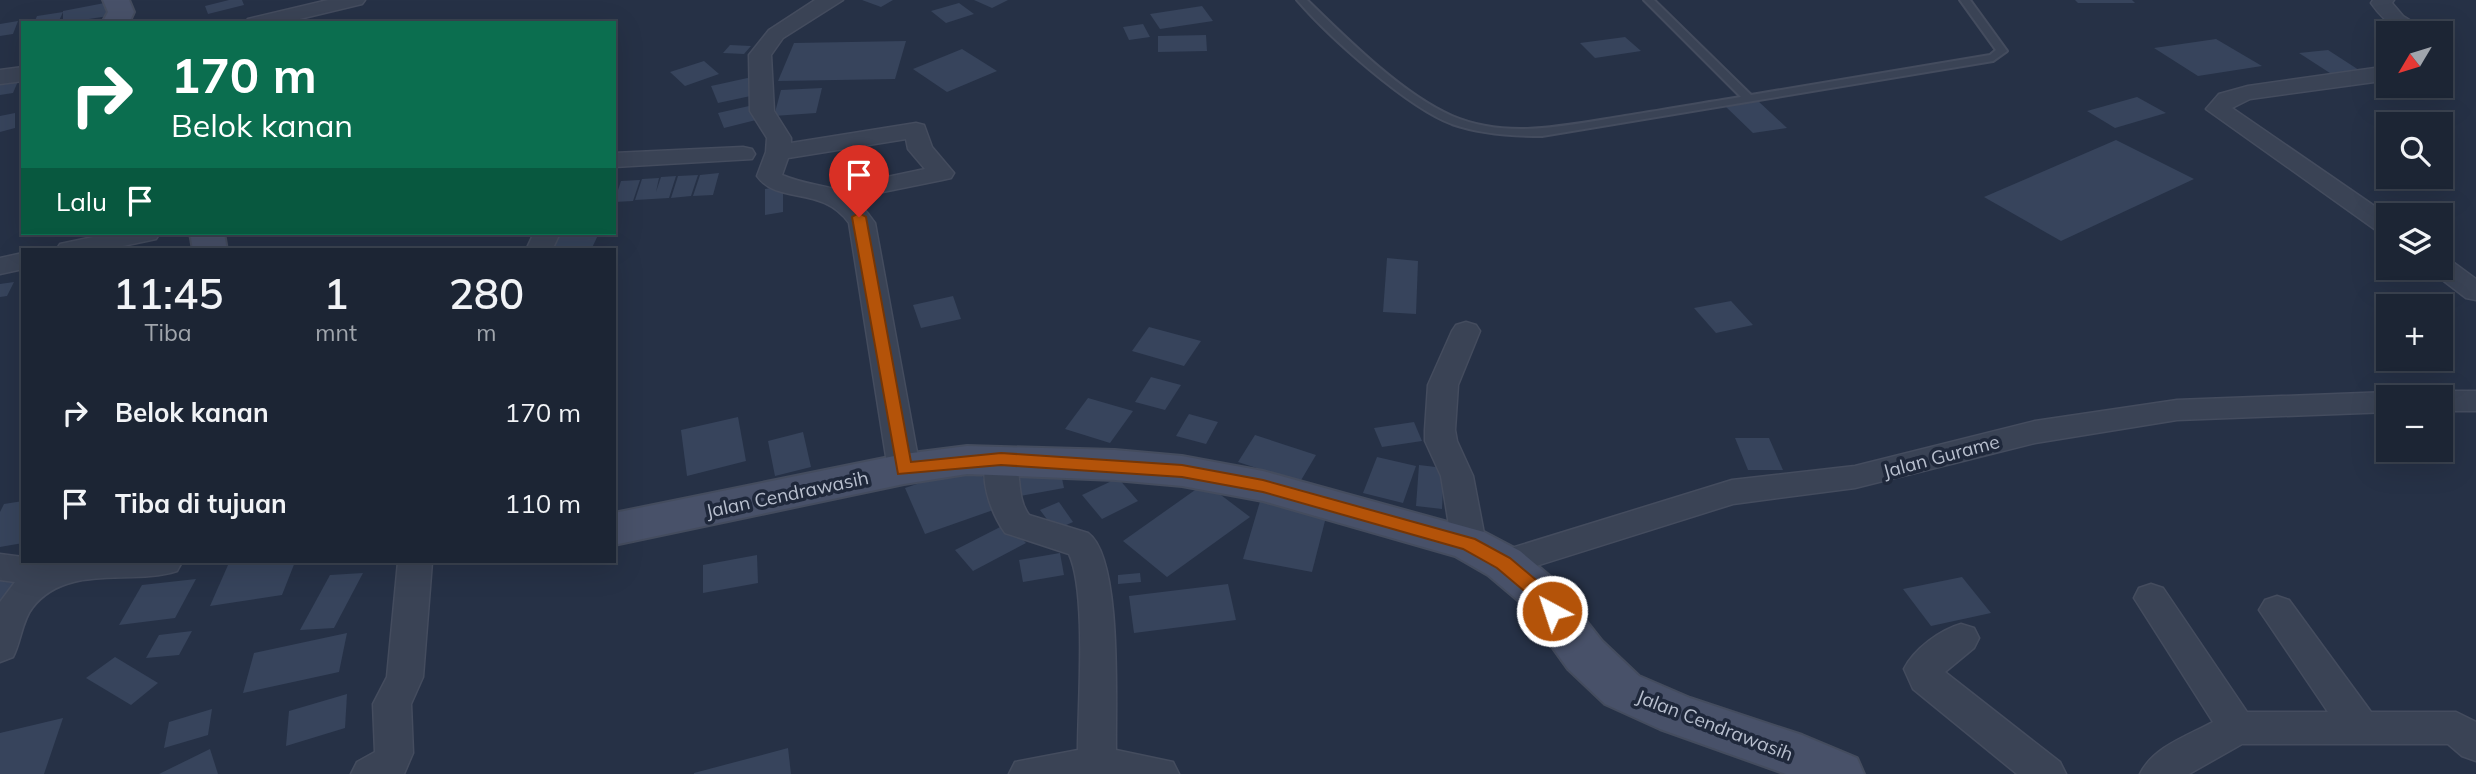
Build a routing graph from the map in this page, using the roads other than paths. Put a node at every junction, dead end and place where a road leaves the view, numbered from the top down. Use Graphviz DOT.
graph roads {
  1 [pos="116,0"];
  2 [pos="355,0"];
  3 [pos="833,0"];
  4 [pos="1302,0"];
  5 [pos="1649,0"];
  6 [pos="1965,0"];
  7 [pos="2384,0"];
  8 [pos="116,21"];
  9 [pos="264,21"];
  10 [pos="2398,21"];
  11 [pos="21,74"];
  12 [pos="2376,75"];
  13 [pos="0,77"];
  14 [pos="1747,97"];
  15 [pos="778,152"];
  16 [pos="743,154"];
  17 [pos="616,160"];
  18 [pos="863,189"];
  19 [pos="2376,219"];
  20 [pos="138,235"];
  21 [pos="78,248"];
  22 [pos="21,262"];
  23 [pos="0,267"];
  24 [pos="2453,275"];
  25 [pos="2476,292"];
  26 [pos="1466,331"];
  27 [pos="2453,401"];
  28 [pos="2476,401"];
  29 [pos="2376,403"];
  30 [pos="1001,459"];
  31 [pos="904,469"];
  32 [pos="616,529"];
  33 [pos="1486,554"];
  34 [pos="152,563"];
  35 [pos="415,563"];
  36 [pos="0,567"];
  37 [pos="55,574"];
  38 [pos="2151,598"];
  39 [pos="2277,610"];
  40 [pos="1961,638"];
  41 [pos="0,647"];
  42 [pos="2238,728"];
  43 [pos="2361,730"];
  44 [pos="2469,734"];
  45 [pos="1098,769"];
  46 [pos="371,774"];
  47 [pos="1029,774"];
  48 [pos="1159,774"];
  49 [pos="1839,774"];
  50 [pos="2046,774"];
  51 [pos="2160,774"];
  1 -- 8 [label="street"];
  2 -- 9 [label="street"];
  3 -- 15 [label="street"];
  4 -- 14 [label="lane"];
  5 -- 14 [label="lane"];
  6 -- 14 [label="lane"];
  7 -- 10 [label="street"];
  11 -- 13 [label="street"];
  12 -- 19 [label="street"];
  15 -- 18 [label="street"];
  15 -- 31 [label="street"];
  16 -- 17 [label="street"];
  20 -- 21 [label="street"];
  22 -- 23 [label="street"];
  24 -- 25 [label="street"];
  26 -- 33 [label="street"];
  27 -- 28 [label="street"];
  29 -- 33 [label="street, Jalan Gurame"];
  30 -- 31 [label="street, Jalan Cendrawasih"];
  30 -- 33 [label="street, Jalan Cendrawasih"];
  30 -- 45 [label="street"];
  31 -- 32 [label="street, Jalan Cendrawasih"];
  33 -- 49 [label="street, Jalan Cendrawasih"];
  34 -- 37 [label="street"];
  35 -- 46 [label="street"];
  36 -- 37 [label="street"];
  37 -- 41 [label="street"];
  38 -- 42 [label="street"];
  39 -- 43 [label="street"];
  40 -- 50 [label="street"];
  42 -- 43 [label="street"];
  42 -- 51 [label="street"];
  43 -- 44 [label="street"];
  45 -- 47 [label="street"];
  45 -- 48 [label="street"];
}
